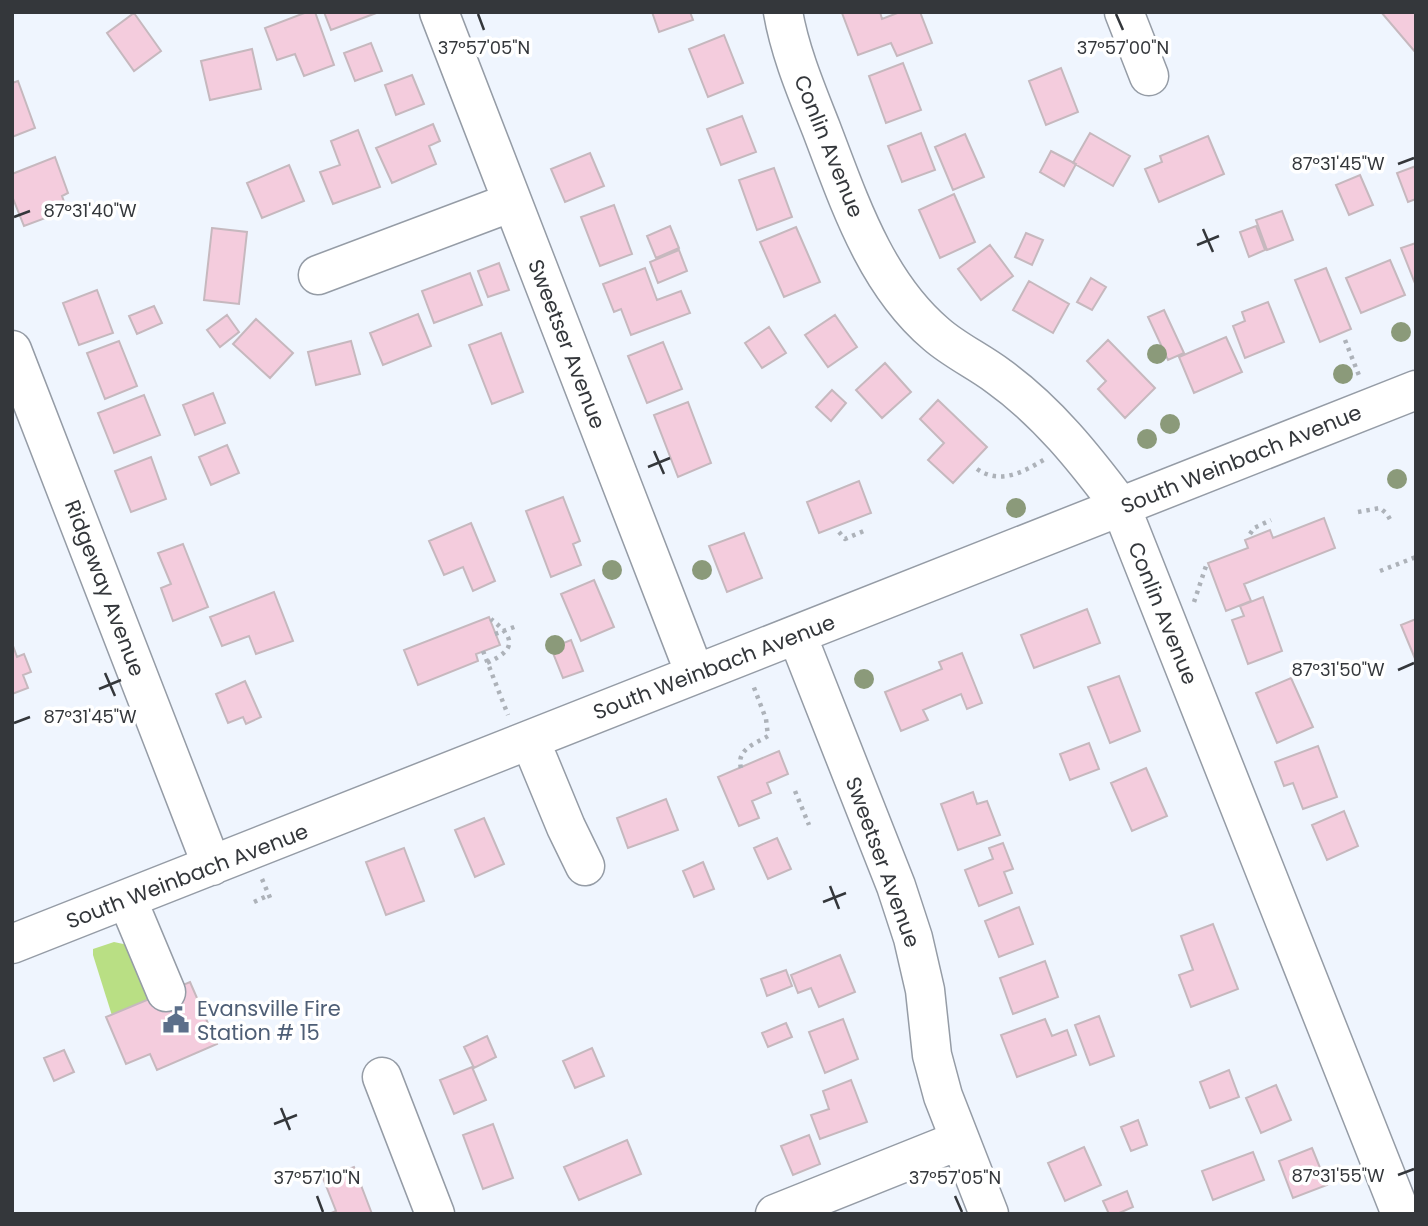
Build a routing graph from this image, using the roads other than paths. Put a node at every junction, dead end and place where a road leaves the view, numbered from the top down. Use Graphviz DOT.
graph roads {
  1 [pos="439,12"];
  2 [pos="783,12"];
  3 [pos="1124,12"];
  4 [pos="1149,76"];
  5 [pos="512,202"];
  6 [pos="318,275"];
  7 [pos="12,349"];
  8 [pos="1416,390"];
  9 [pos="1121,507"];
  10 [pos="797,635"];
  11 [pos="695,674"];
  12 [pos="521,731"];
  13 [pos="212,866"];
  14 [pos="585,866"];
  15 [pos="127,899"];
  16 [pos="12,944"];
  17 [pos="166,992"];
  18 [pos="382,1077"];
  19 [pos="960,1140"];
  20 [pos="435,1214"];
  21 [pos="775,1214"];
  22 [pos="989,1214"];
  23 [pos="1401,1214"];
  1 -- 5 [label="street, Sweetser Avenue"];
  2 -- 9 [label="street, Conlin Avenue"];
  3 -- 4 [label="street"];
  5 -- 6 [label="street"];
  5 -- 11 [label="street, Sweetser Avenue"];
  7 -- 13 [label="street, Ridgeway Avenue"];
  8 -- 9 [label="street, South Weinbach Avenue"];
  9 -- 10 [label="street, South Weinbach Avenue"];
  9 -- 23 [label="street, Conlin Avenue"];
  10 -- 11 [label="street, South Weinbach Avenue"];
  10 -- 19 [label="street, Sweetser Avenue"];
  11 -- 12 [label="street, South Weinbach Avenue"];
  12 -- 13 [label="street, South Weinbach Avenue"];
  12 -- 14 [label="street"];
  13 -- 15 [label="street, South Weinbach Avenue"];
  15 -- 16 [label="street, South Weinbach Avenue"];
  15 -- 17 [label="street"];
  18 -- 20 [label="street"];
  19 -- 21 [label="street"];
  19 -- 22 [label="street, Sweetser Avenue"];
}
